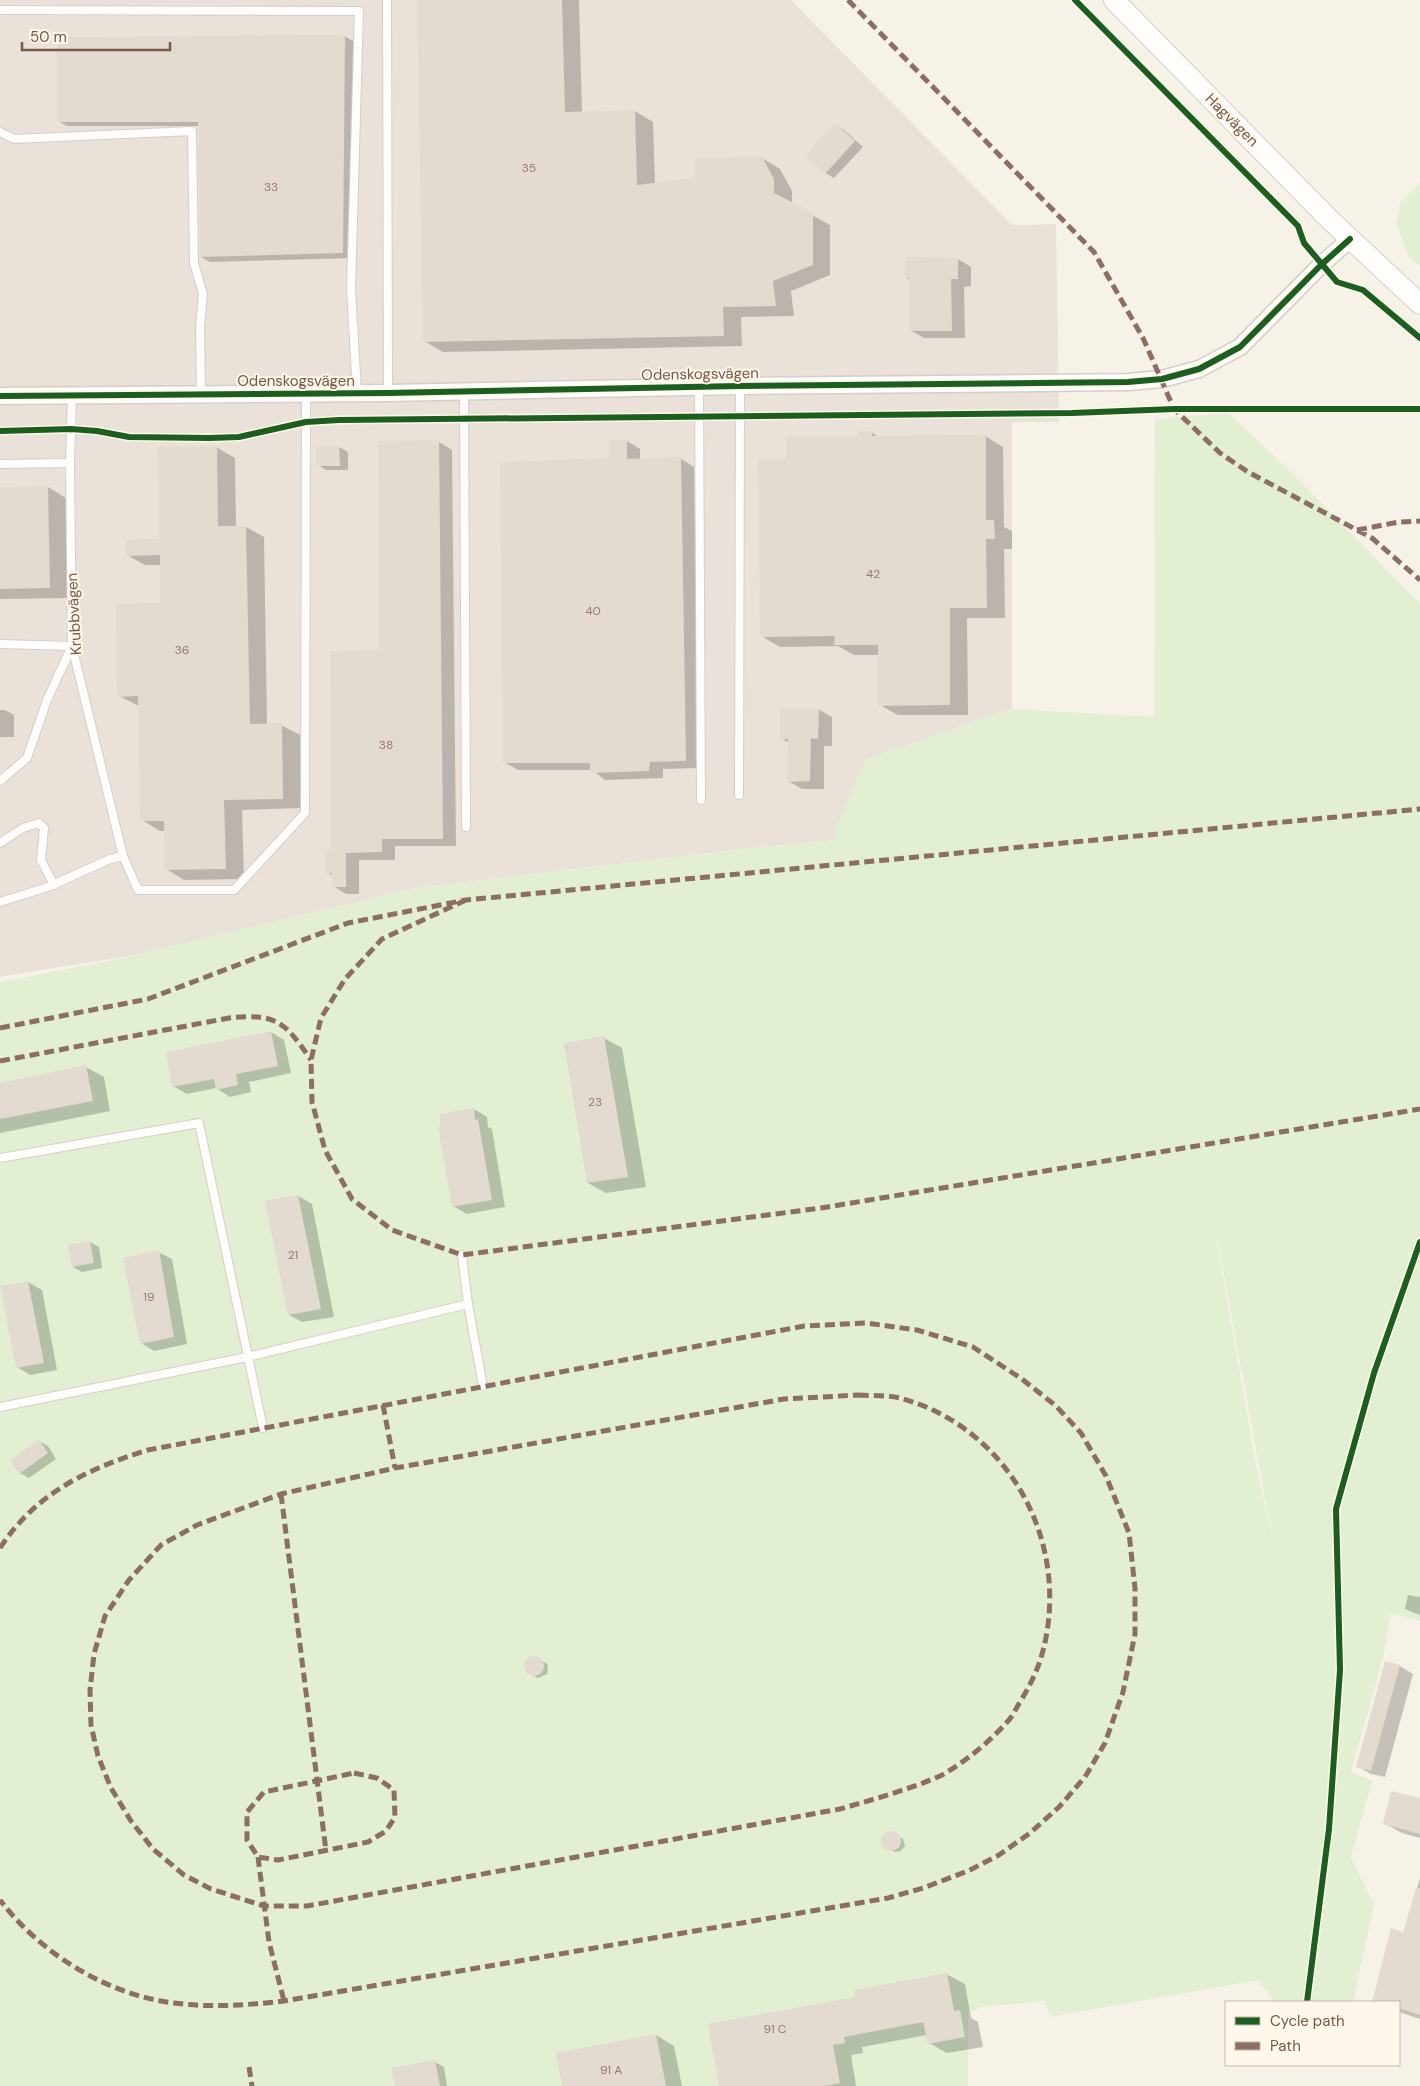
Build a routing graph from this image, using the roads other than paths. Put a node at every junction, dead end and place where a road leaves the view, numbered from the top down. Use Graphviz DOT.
graph roads {
  1 [pos="387,0"];
  2 [pos="1122,5"];
  3 [pos="0,10"];
  4 [pos="0,132"];
  5 [pos="1350,239"];
  6 [pos="1420,304"];
  7 [pos="740,386"];
  8 [pos="699,387"];
  9 [pos="464,391"];
  10 [pos="357,393"];
  11 [pos="388,393"];
  12 [pos="201,394"];
  13 [pos="306,394"];
  14 [pos="72,395"];
  15 [pos="0,396"];
  16 [pos="70,463"];
  17 [pos="0,464"];
  18 [pos="0,644"];
  19 [pos="72,646"];
  20 [pos="0,781"];
  21 [pos="739,795"];
  22 [pos="701,800"];
  23 [pos="466,827"];
  24 [pos="0,843"];
  25 [pos="123,856"];
  26 [pos="54,885"];
  27 [pos="0,902"];
  28 [pos="0,1158"];
  29 [pos="462,1255"];
  30 [pos="468,1304"];
  31 [pos="248,1358"];
  32 [pos="483,1386"];
  33 [pos="0,1407"];
  34 [pos="263,1428"];
  1 -- 11 [label="lane"];
  2 -- 5 [label="street, Hagvägen"];
  3 -- 10 [label="lane"];
  4 -- 12 [label="lane"];
  5 -- 6 [label="street"];
  5 -- 7 [label="street, Odenskogsvägen"];
  7 -- 8 [label="street, Odenskogsvägen"];
  7 -- 21 [label="lane"];
  8 -- 9 [label="street, Odenskogsvägen"];
  8 -- 22 [label="lane"];
  9 -- 11 [label="street, Odenskogsvägen"];
  9 -- 23 [label="lane"];
  10 -- 11 [label="street, Odenskogsvägen"];
  10 -- 13 [label="street, Odenskogsvägen"];
  12 -- 13 [label="street, Odenskogsvägen"];
  12 -- 14 [label="street, Odenskogsvägen"];
  13 -- 25 [label="lane, Krubbvägen"];
  14 -- 15 [label="street, Odenskogsvägen"];
  14 -- 16 [label="lane, Krubbvägen"];
  16 -- 17 [label="lane"];
  16 -- 19 [label="lane, Krubbvägen"];
  18 -- 19 [label="lane"];
  19 -- 20 [label="lane"];
  19 -- 25 [label="lane, Krubbvägen"];
  24 -- 26 [label="lane"];
  25 -- 26 [label="lane"];
  26 -- 27 [label="lane"];
  28 -- 31 [label="lane"];
  29 -- 30 [label="lane"];
  30 -- 31 [label="lane"];
  30 -- 32 [label="lane"];
  31 -- 33 [label="lane"];
  31 -- 34 [label="lane"];
}
